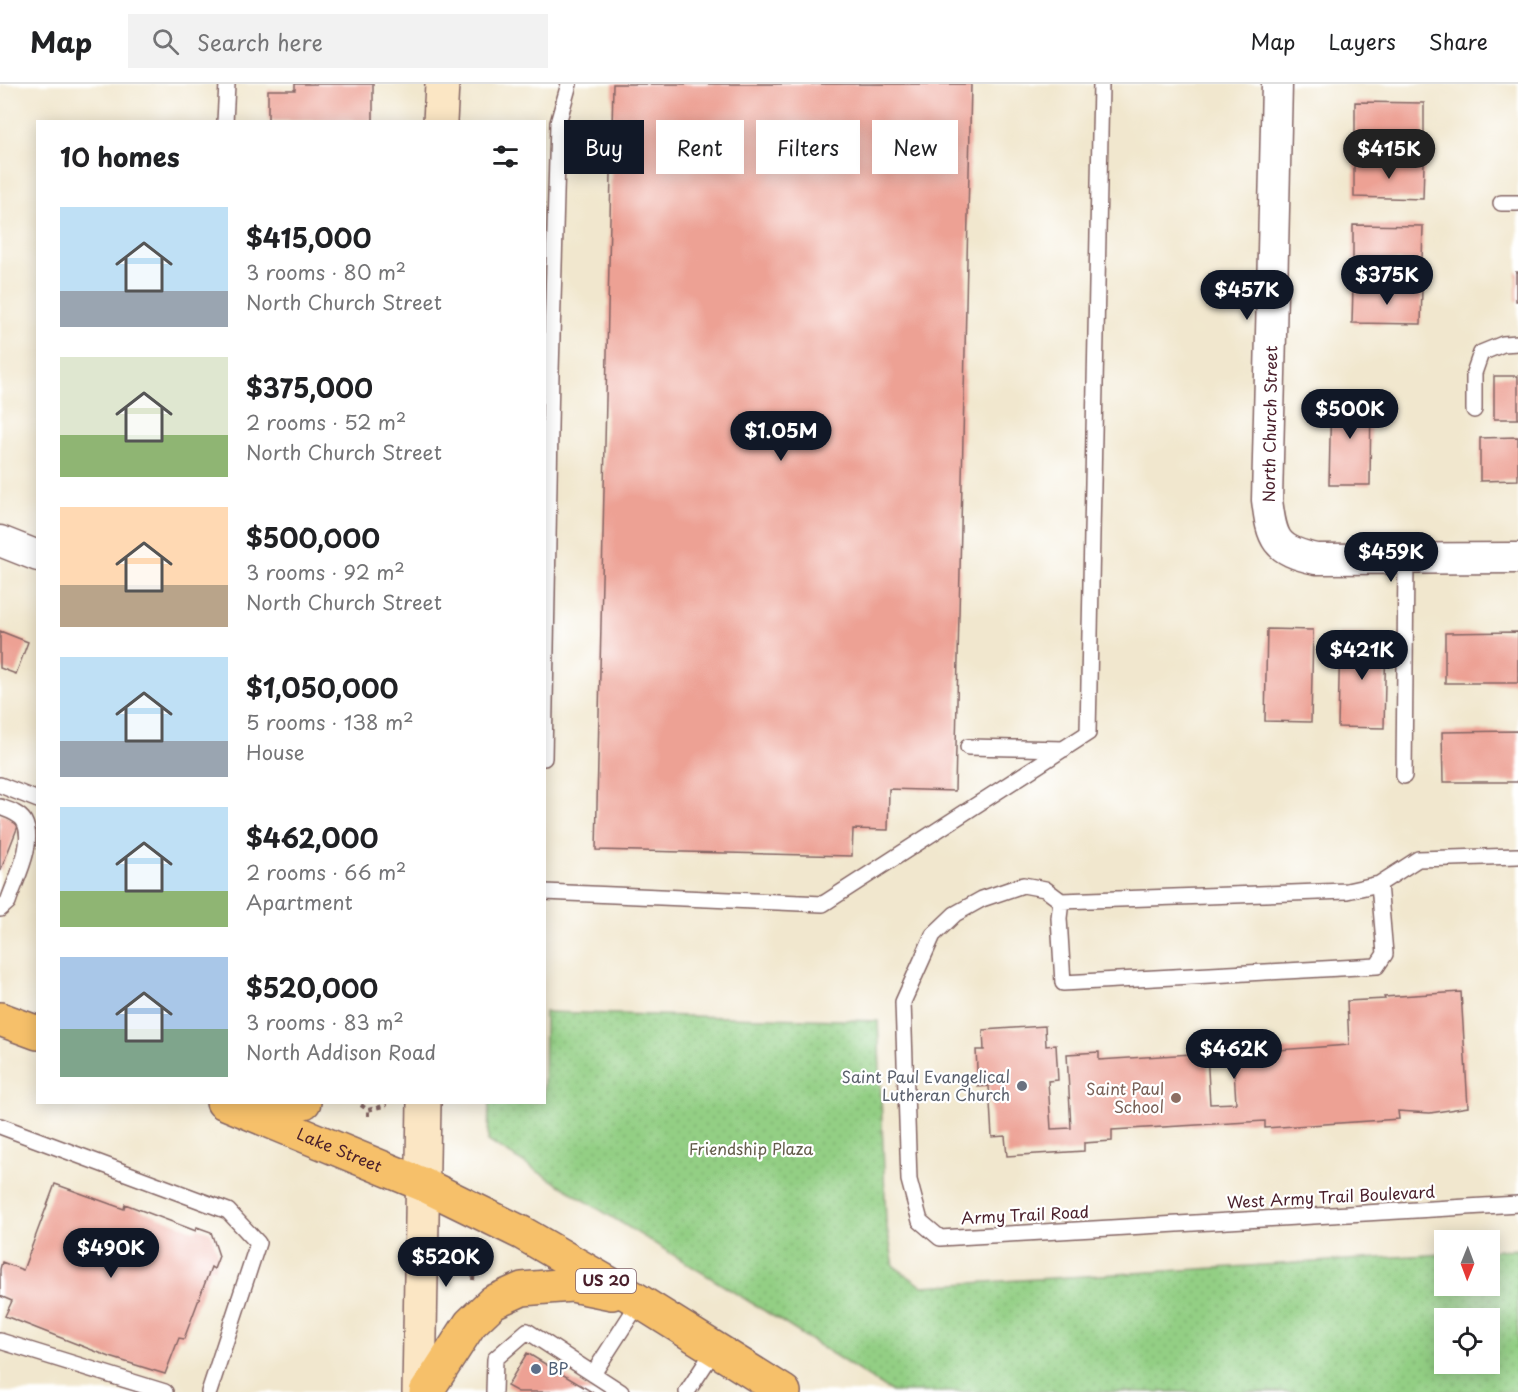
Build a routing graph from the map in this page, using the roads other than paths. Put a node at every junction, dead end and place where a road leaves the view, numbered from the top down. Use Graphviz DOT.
graph roads {
  1 [pos="226,84"];
  2 [pos="442,84"];
  3 [pos="569,84"];
  4 [pos="1101,84"];
  5 [pos="1277,84"];
  6 [pos="225,120"];
  7 [pos="440,120"];
  8 [pos="1501,203"];
  9 [pos="1518,203"];
  10 [pos="1518,344"];
  11 [pos="548,372"];
  12 [pos="1473,410"];
  13 [pos="0,541"];
  14 [pos="36,555"];
  15 [pos="1518,558"];
  16 [pos="1406,559"];
  17 [pos="546,565"];
  18 [pos="968,747"];
  19 [pos="1064,749"];
  20 [pos="1404,776"];
  21 [pos="0,785"];
  22 [pos="36,799"];
  23 [pos="0,807"];
  24 [pos="1518,856"];
  25 [pos="1379,884"];
  26 [pos="546,892"];
  27 [pos="1061,902"];
  28 [pos="0,909"];
  29 [pos="1,1025"];
  30 [pos="36,1033"];
  31 [pos="278,1104"];
  32 [pos="423,1104"];
  33 [pos="240,1107"];
  34 [pos="0,1126"];
  35 [pos="422,1184"];
  36 [pos="1518,1204"];
  37 [pos="1146,1226"];
  38 [pos="637,1299"];
  39 [pos="0,1341"];
  40 [pos="715,1349"];
  41 [pos="593,1374"];
  42 [pos="159,1391"];
  43 [pos="209,1392"];
  44 [pos="419,1392"];
  45 [pos="426,1392"];
  46 [pos="494,1392"];
  47 [pos="621,1392"];
  48 [pos="687,1392"];
  49 [pos="783,1392"];
  1 -- 6 [label="lane"];
  2 -- 7 [label="street"];
  3 -- 11 [label="lane"];
  4 -- 19 [label="lane"];
  5 -- 16 [label="street, North Church Street"];
  8 -- 9 [label="lane"];
  10 -- 12 [label="lane"];
  11 -- 17 [label="lane"];
  13 -- 14 [label="street"];
  15 -- 16 [label="street"];
  16 -- 20 [label="lane"];
  18 -- 19 [label="lane"];
  19 -- 26 [label="lane"];
  21 -- 22 [label="lane"];
  23 -- 28 [label="lane"];
  24 -- 25 [label="lane"];
  25 -- 27 [label="lane"];
  25 -- 27 [label="lane"];
  27 -- 37 [label="lane, Army Trail Road"];
  29 -- 30 [label="main road"];
  31 -- 33 [label="main road"];
  32 -- 35 [label="street"];
  33 -- 35 [label="main road, Lake Street / US 20"];
  34 -- 43 [label="lane"];
  35 -- 38 [label="main road, US 20"];
  35 -- 44 [label="street"];
  36 -- 37 [label="lane, West Army Trail Boulevard"];
  38 -- 40 [label="main road, US 20"];
  38 -- 41 [label="lane"];
  38 -- 45 [label="main road"];
  39 -- 42 [label="lane"];
  40 -- 48 [label="lane"];
  40 -- 49 [label="main road, US 20"];
  41 -- 46 [label="lane"];
  41 -- 47 [label="lane"];
}
